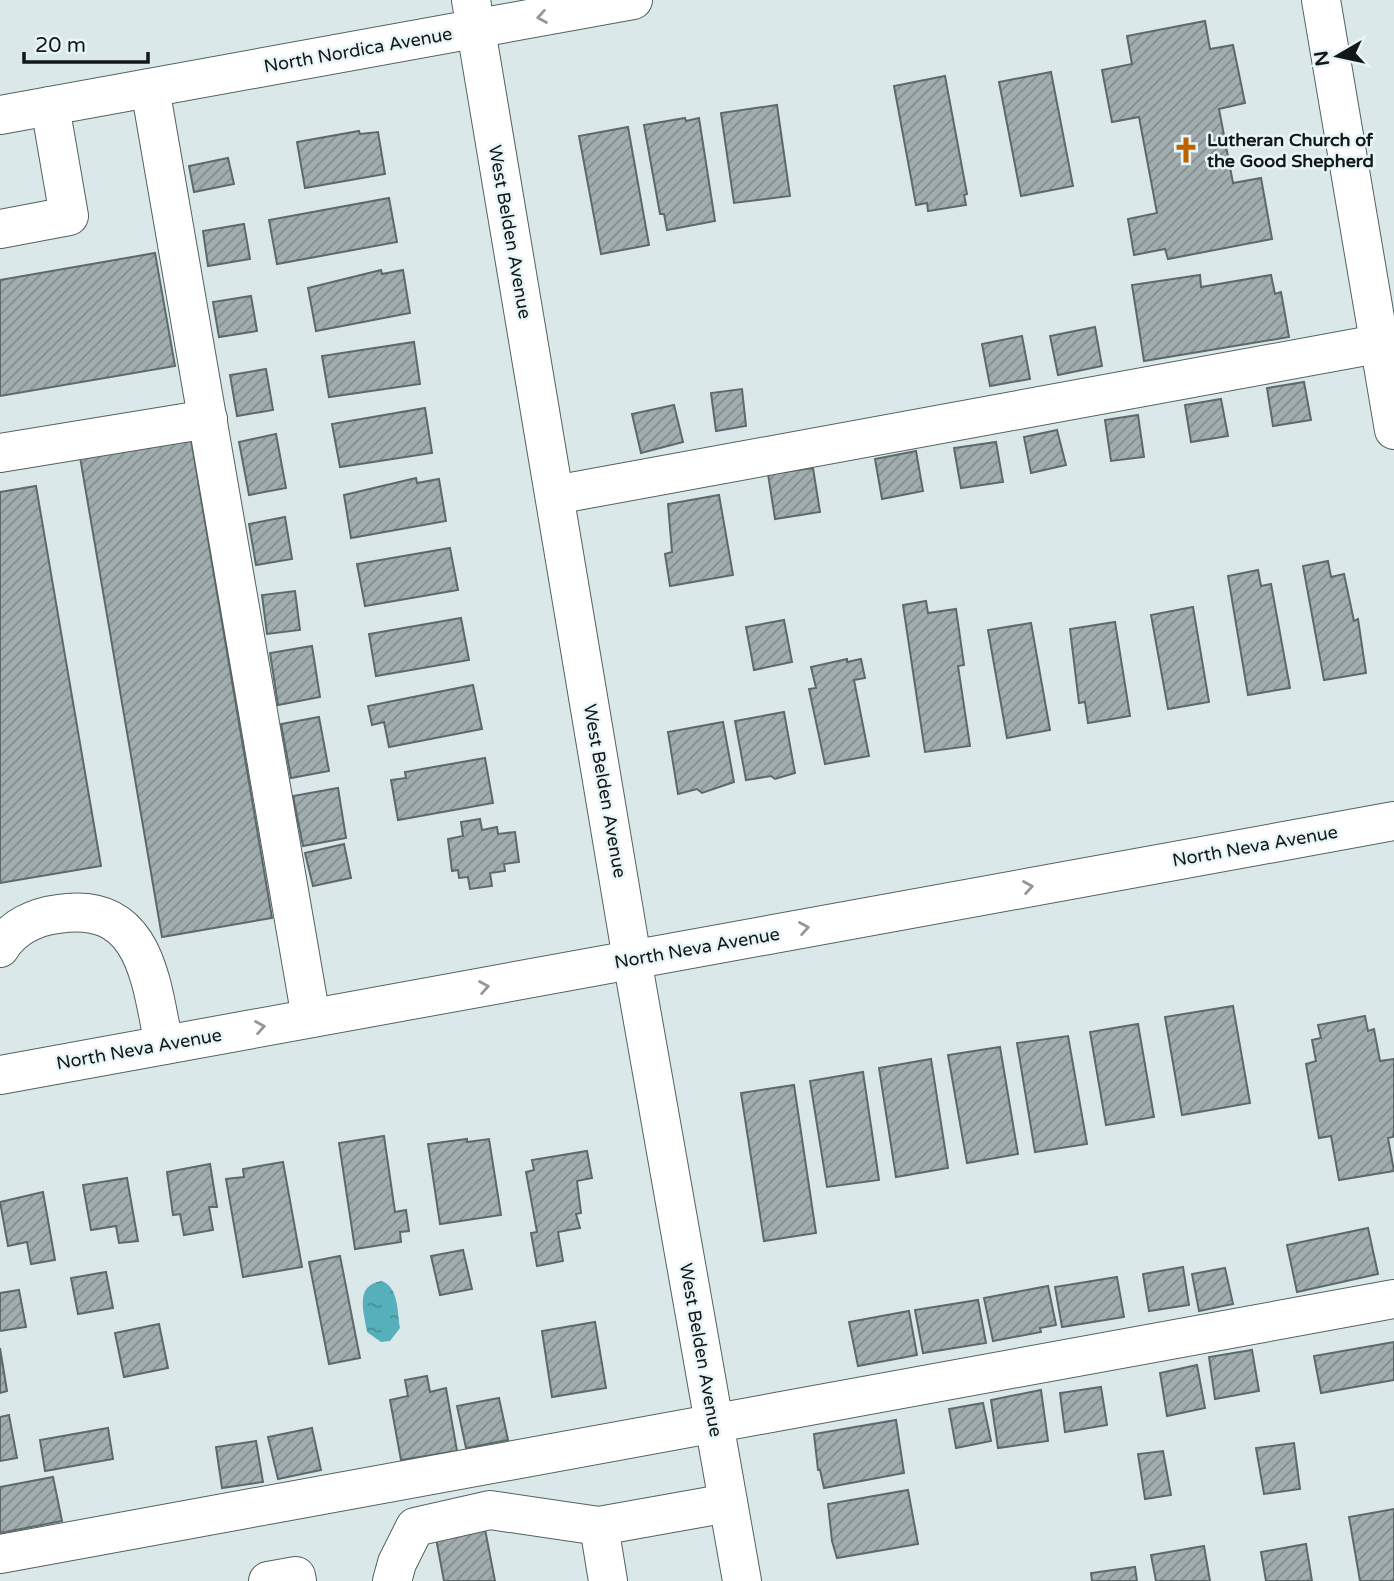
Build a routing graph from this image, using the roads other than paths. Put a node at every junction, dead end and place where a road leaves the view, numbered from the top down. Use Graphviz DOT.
graph roads {
  1 [pos="633,0"];
  2 [pos="1321,0"];
  3 [pos="473,14"];
  4 [pos="150,88"];
  5 [pos="50,106"];
  6 [pos="0,115"];
  7 [pos="0,229"];
  8 [pos="1387,342"];
  9 [pos="208,419"];
  10 [pos="1394,430"];
  11 [pos="0,453"];
  12 [pos="555,495"];
  13 [pos="1394,821"];
  14 [pos="0,948"];
  15 [pos="632,959"];
  16 [pos="311,1018"];
  17 [pos="164,1045"];
  18 [pos="0,1075"];
  19 [pos="1394,1300"];
  20 [pos="714,1424"];
  21 [pos="728,1503"];
  22 [pos="599,1526"];
  23 [pos="0,1554"];
  24 [pos="268,1581"];
  25 [pos="297,1581"];
  26 [pos="392,1581"];
  27 [pos="608,1581"];
  28 [pos="742,1581"];
  1 -- 3 [label="street, North Nordica Avenue, one-way"];
  2 -- 8 [label="street"];
  3 -- 4 [label="street, North Nordica Avenue"];
  3 -- 12 [label="street, West Belden Avenue"];
  4 -- 5 [label="street, North Nordica Avenue"];
  4 -- 9 [label="street"];
  5 -- 6 [label="street, North Nordica Avenue"];
  5 -- 7 [label="street"];
  8 -- 10 [label="street"];
  8 -- 12 [label="street"];
  9 -- 11 [label="street"];
  9 -- 16 [label="street"];
  12 -- 15 [label="street, West Belden Avenue"];
  15 -- 13 [label="street, North Neva Avenue, one-way"];
  14 -- 17 [label="street"];
  16 -- 15 [label="street, North Neva Avenue, one-way"];
  15 -- 20 [label="street, West Belden Avenue"];
  17 -- 16 [label="street, North Neva Avenue, one-way"];
  17 -- 18 [label="street, North Neva Avenue"];
  19 -- 20 [label="street"];
  20 -- 21 [label="street, West Belden Avenue"];
  20 -- 23 [label="street"];
  21 -- 22 [label="street"];
  21 -- 28 [label="street, West Belden Avenue"];
  22 -- 26 [label="street"];
  22 -- 27 [label="street"];
  24 -- 25 [label="street"];
}
